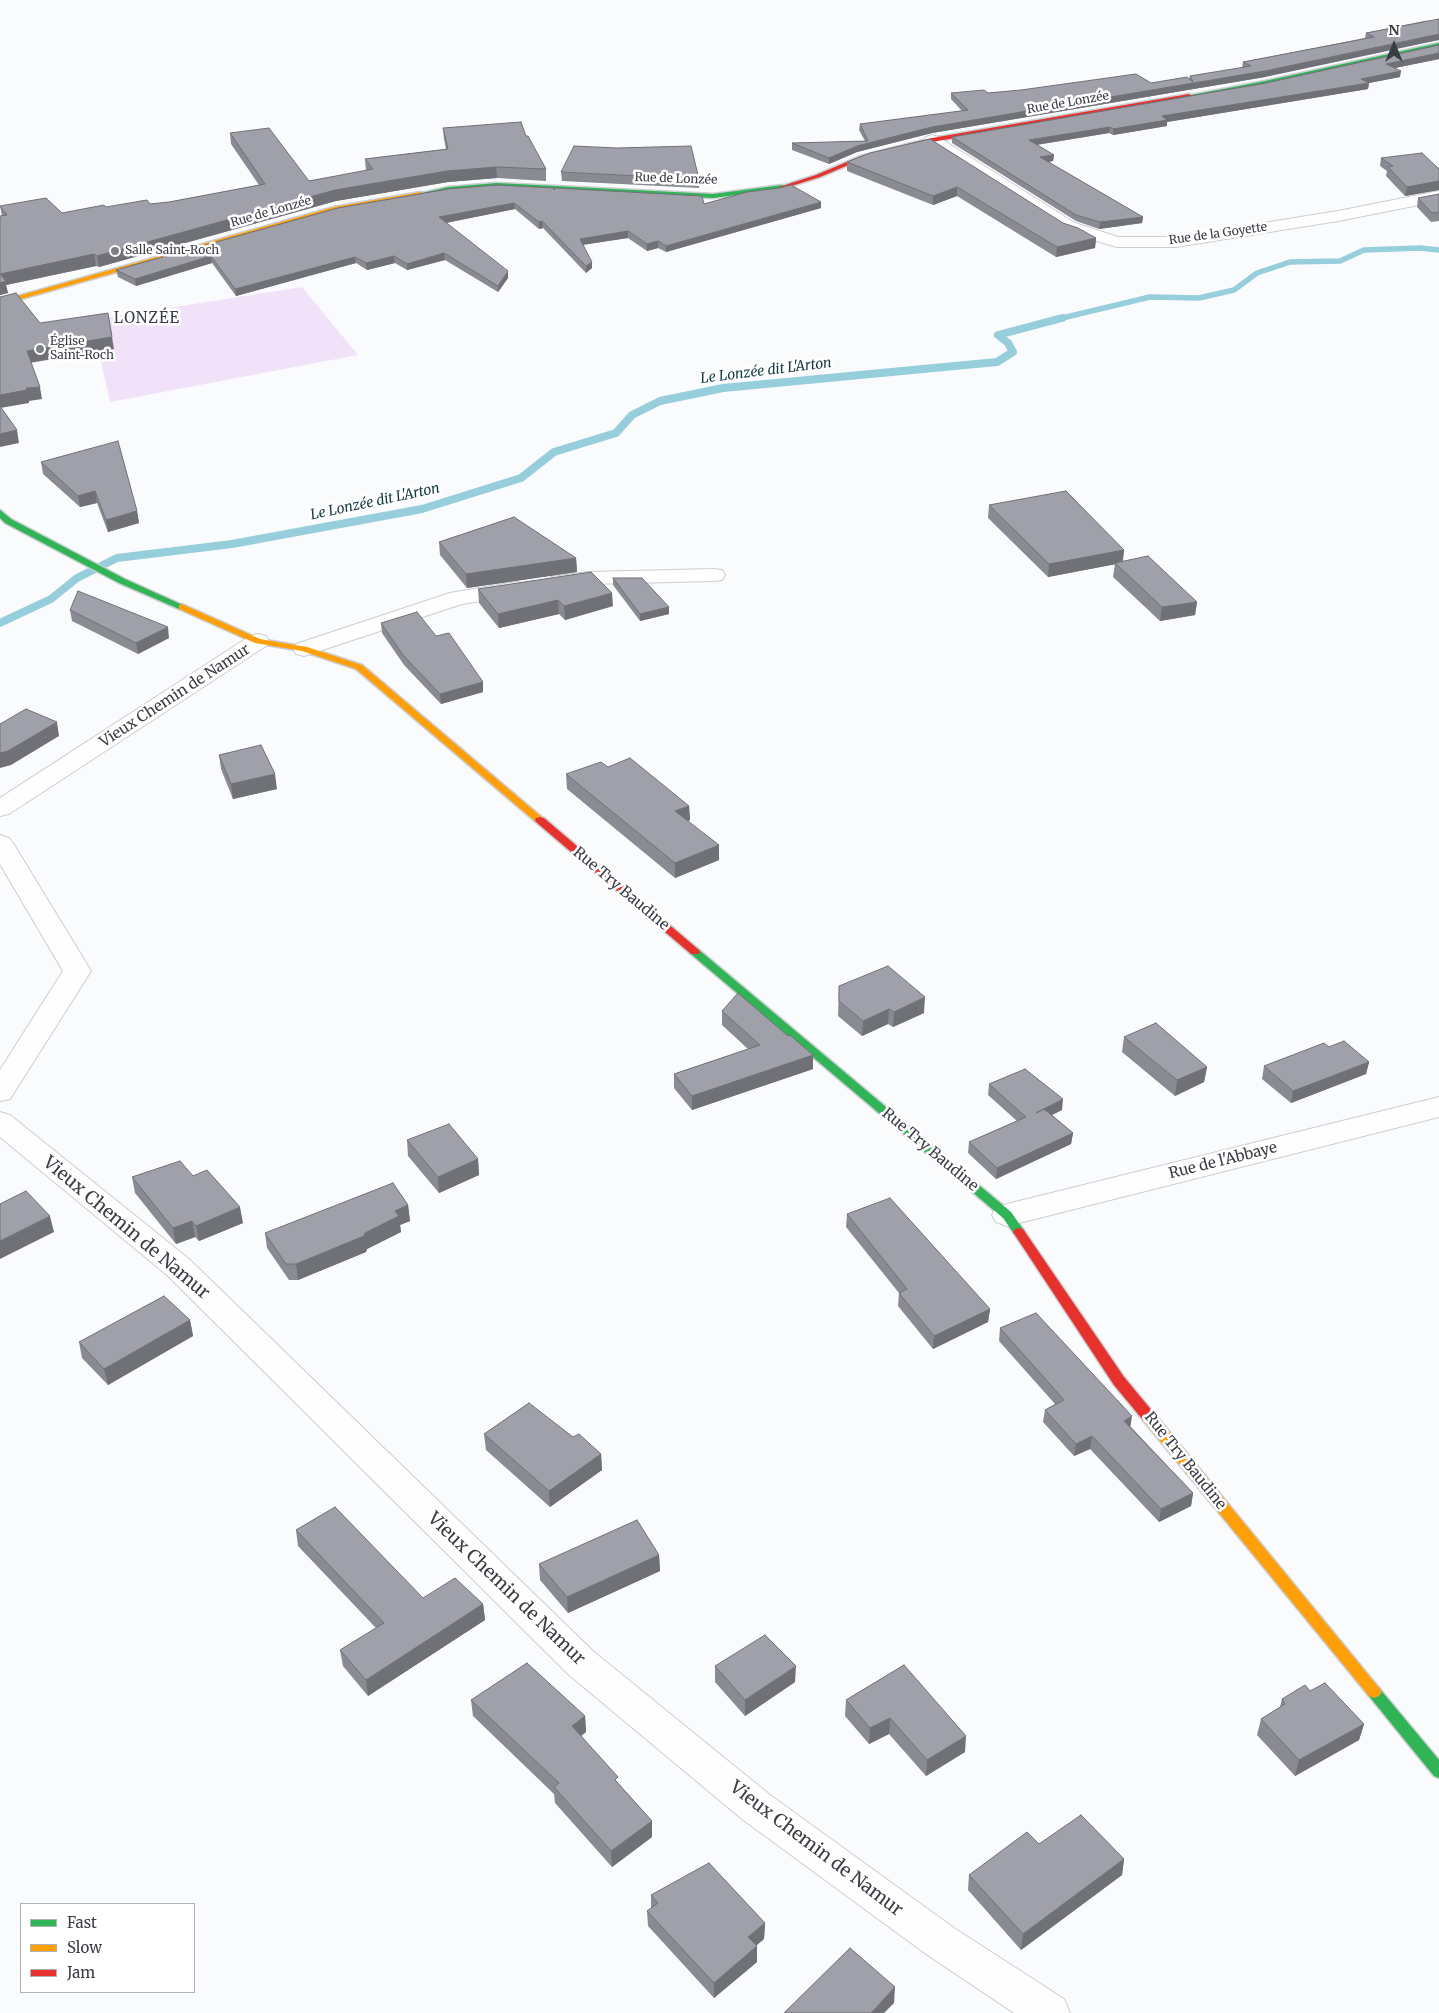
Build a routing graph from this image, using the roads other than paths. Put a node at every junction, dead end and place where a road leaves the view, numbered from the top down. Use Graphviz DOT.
graph roads {
  1 [pos="1439,45"];
  2 [pos="932,140"];
  3 [pos="1439,196"];
  4 [pos="0,303"];
  5 [pos="0,512"];
  6 [pos="714,575"];
  7 [pos="258,642"];
  8 [pos="304,649"];
  9 [pos="0,810"];
  10 [pos="0,843"];
  11 [pos="0,1092"];
  12 [pos="1439,1107"];
  13 [pos="0,1122"];
  14 [pos="1007,1215"];
  15 [pos="1439,1771"];
  16 [pos="1049,2013"];
  1 -- 2 [label="street, Rue de Lonzée"];
  2 -- 3 [label="street, Rue de la Goyette"];
  2 -- 4 [label="street, Rue de Lonzée"];
  5 -- 7 [label="street, Vieux Chemin de Namur"];
  6 -- 8 [label="street, Rue Try Baudine"];
  7 -- 8 [label="street, Rue Try Baudine"];
  7 -- 9 [label="street, Vieux Chemin de Namur"];
  8 -- 14 [label="street, Rue Try Baudine"];
  10 -- 11 [label="street"];
  12 -- 14 [label="street, Rue de l'Abbaye"];
  13 -- 16 [label="street, Vieux Chemin de Namur"];
  14 -- 15 [label="street, Rue Try Baudine"];
}
